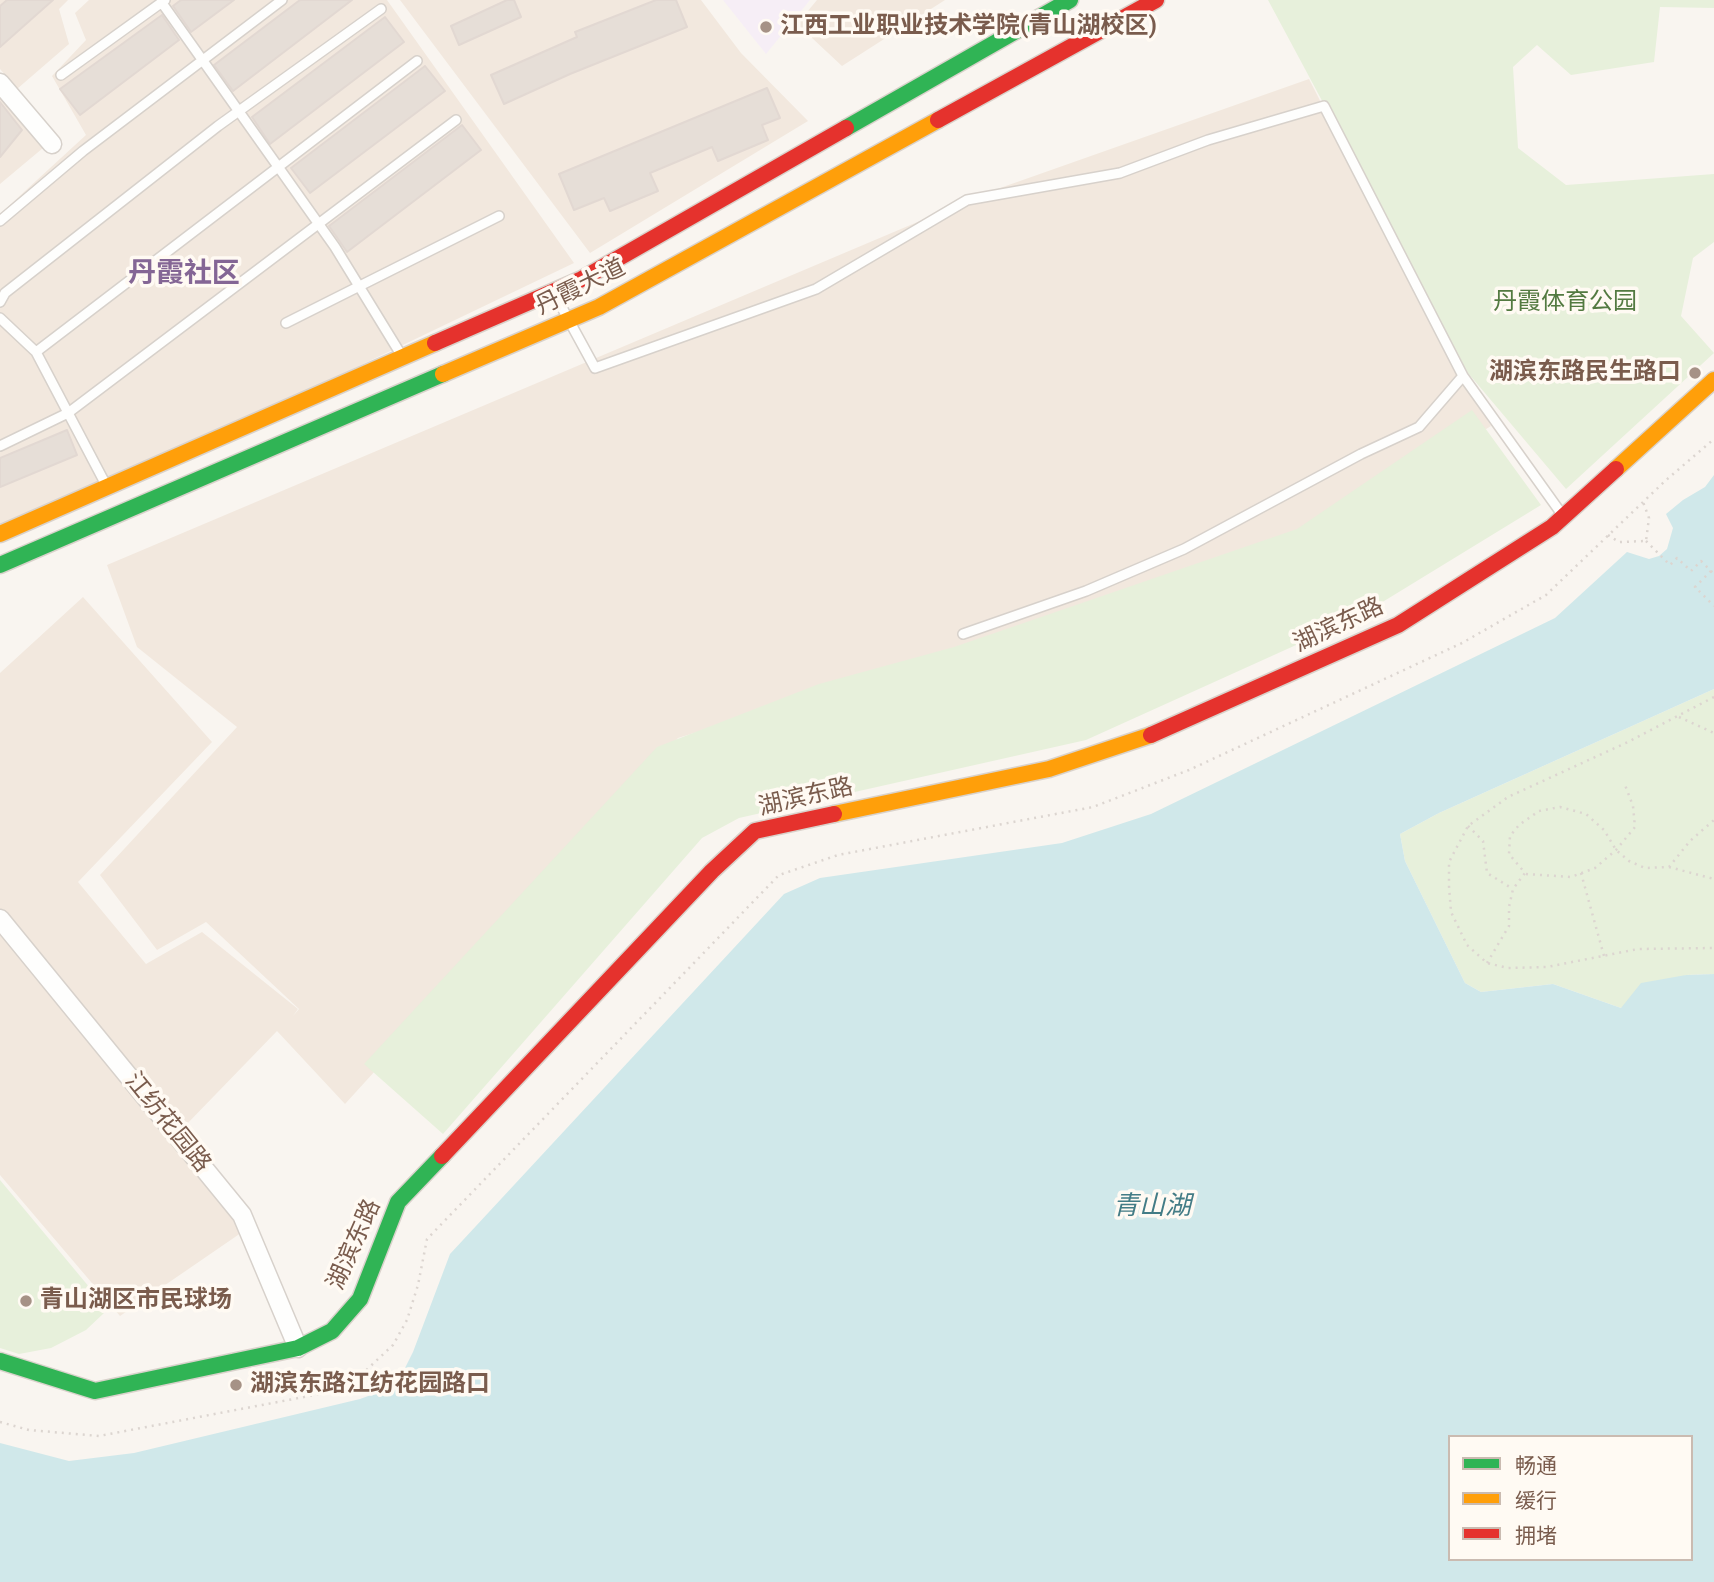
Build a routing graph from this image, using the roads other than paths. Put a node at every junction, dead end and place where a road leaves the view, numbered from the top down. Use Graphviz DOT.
graph roads {
  1 [pos="282,0"];
  2 [pos="1070,0"];
  3 [pos="1156,0"];
  4 [pos="164,1"];
  5 [pos="381,9"];
  6 [pos="203,60"];
  7 [pos="417,61"];
  8 [pos="61,75"];
  9 [pos="0,83"];
  10 [pos="239,111"];
  11 [pos="456,120"];
  12 [pos="52,144"];
  13 [pos="278,167"];
  14 [pos="499,216"];
  15 [pos="0,220"];
  16 [pos="318,224"];
  17 [pos="359,286"];
  18 [pos="553,292"];
  19 [pos="0,302"];
  20 [pos="0,318"];
  21 [pos="569,320"];
  22 [pos="286,323"];
  23 [pos="36,352"];
  24 [pos="403,358"];
  25 [pos="1464,376"];
  26 [pos="1714,380"];
  27 [pos="68,413"];
  28 [pos="0,446"];
  29 [pos="107,487"];
  30 [pos="1563,516"];
  31 [pos="0,534"];
  32 [pos="0,565"];
  33 [pos="963,634"];
  34 [pos="0,919"];
  35 [pos="298,1348"];
  36 [pos="0,1361"];
  1 -- 6 [label="lane"];
  2 -- 18 [label="main road, 丹霞大道"];
  3 -- 21 [label="main road, 丹霞大道"];
  4 -- 6 [label="lane"];
  4 -- 8 [label="lane"];
  5 -- 10 [label="lane"];
  6 -- 10 [label="lane"];
  6 -- 15 [label="lane"];
  7 -- 13 [label="lane"];
  9 -- 12 [label="street"];
  10 -- 13 [label="lane"];
  10 -- 19 [label="lane"];
  11 -- 16 [label="lane"];
  13 -- 16 [label="lane"];
  13 -- 23 [label="lane"];
  14 -- 17 [label="lane"];
  16 -- 17 [label="lane"];
  16 -- 27 [label="lane"];
  17 -- 22 [label="lane"];
  17 -- 24 [label="lane"];
  18 -- 21 [label="lane"];
  18 -- 24 [label="main road, 丹霞大道"];
  20 -- 23 [label="lane"];
  21 -- 25 [label="lane"];
  21 -- 32 [label="main road, 丹霞大道"];
  23 -- 27 [label="lane"];
  24 -- 29 [label="main road, 丹霞大道"];
  25 -- 30 [label="lane"];
  25 -- 33 [label="lane"];
  26 -- 30 [label="main road, 湖滨东路"];
  27 -- 28 [label="lane"];
  27 -- 29 [label="lane"];
  29 -- 31 [label="main road, 丹霞大道"];
  30 -- 35 [label="main road, 湖滨东路"];
  34 -- 35 [label="street, 江纺花园路"];
  35 -- 36 [label="main road, 湖滨东路"];
}
